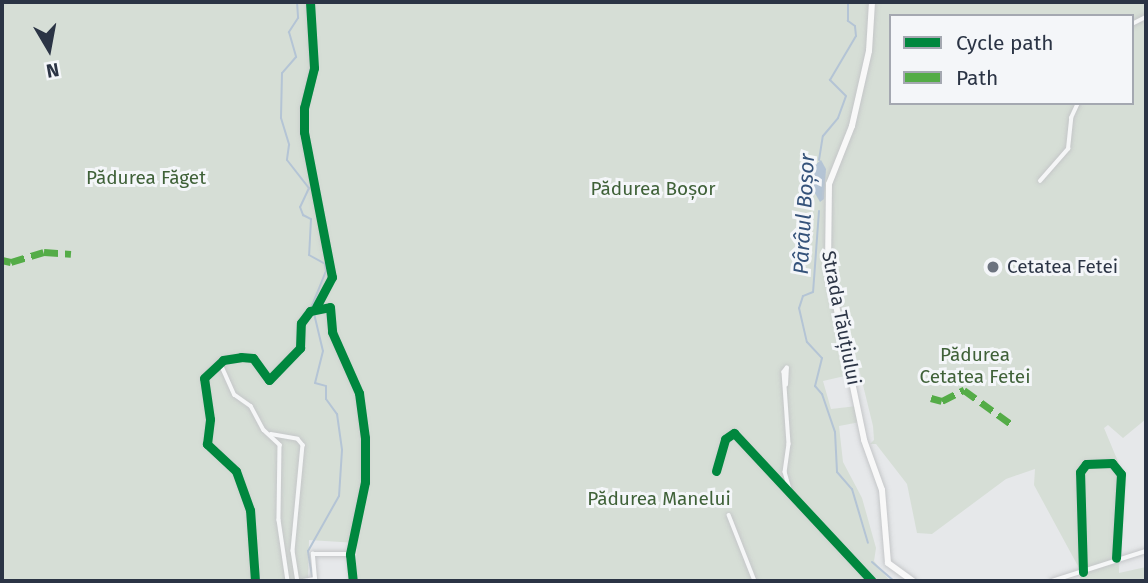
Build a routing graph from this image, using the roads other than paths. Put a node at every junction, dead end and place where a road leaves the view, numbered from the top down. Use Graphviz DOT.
graph roads {
  1 [pos="310,2"];
  2 [pos="872,2"];
  3 [pos="1077,105"];
  4 [pos="1040,181"];
  5 [pos="314,309"];
  6 [pos="220,362"];
  7 [pos="786,385"];
  8 [pos="267,432"];
  9 [pos="716,471"];
  10 [pos="789,492"];
  11 [pos="729,515"];
  12 [pos="1146,551"];
  13 [pos="350,554"];
  14 [pos="1116,558"];
  15 [pos="1083,572"];
  16 [pos="903,578"];
  17 [pos="314,580"];
  18 [pos="255,581"];
  19 [pos="288,581"];
  20 [pos="300,581"];
  21 [pos="353,581"];
  22 [pos="755,581"];
  23 [pos="872,581"];
  24 [pos="913,581"];
  25 [pos="1052,581"];
  1 -- 5 [label="street"];
  2 -- 16 [label="main road, Strada Tăuțiului"];
  3 -- 4 [label="street"];
  5 -- 6 [label="street"];
  5 -- 13 [label="street"];
  6 -- 8 [label="street"];
  6 -- 18 [label="street"];
  7 -- 10 [label="street"];
  8 -- 19 [label="street"];
  8 -- 20 [label="street"];
  9 -- 10 [label="street"];
  10 -- 23 [label="street"];
  11 -- 22 [label="street"];
  12 -- 14 [label="street"];
  13 -- 17 [label="street"];
  13 -- 21 [label="street"];
  14 -- 15 [label="street"];
  14 -- 15 [label="street"];
  15 -- 25 [label="street"];
  16 -- 24 [label="main road, Strada Tăuțiului"];
  17 -- 20 [label="street"];
}
